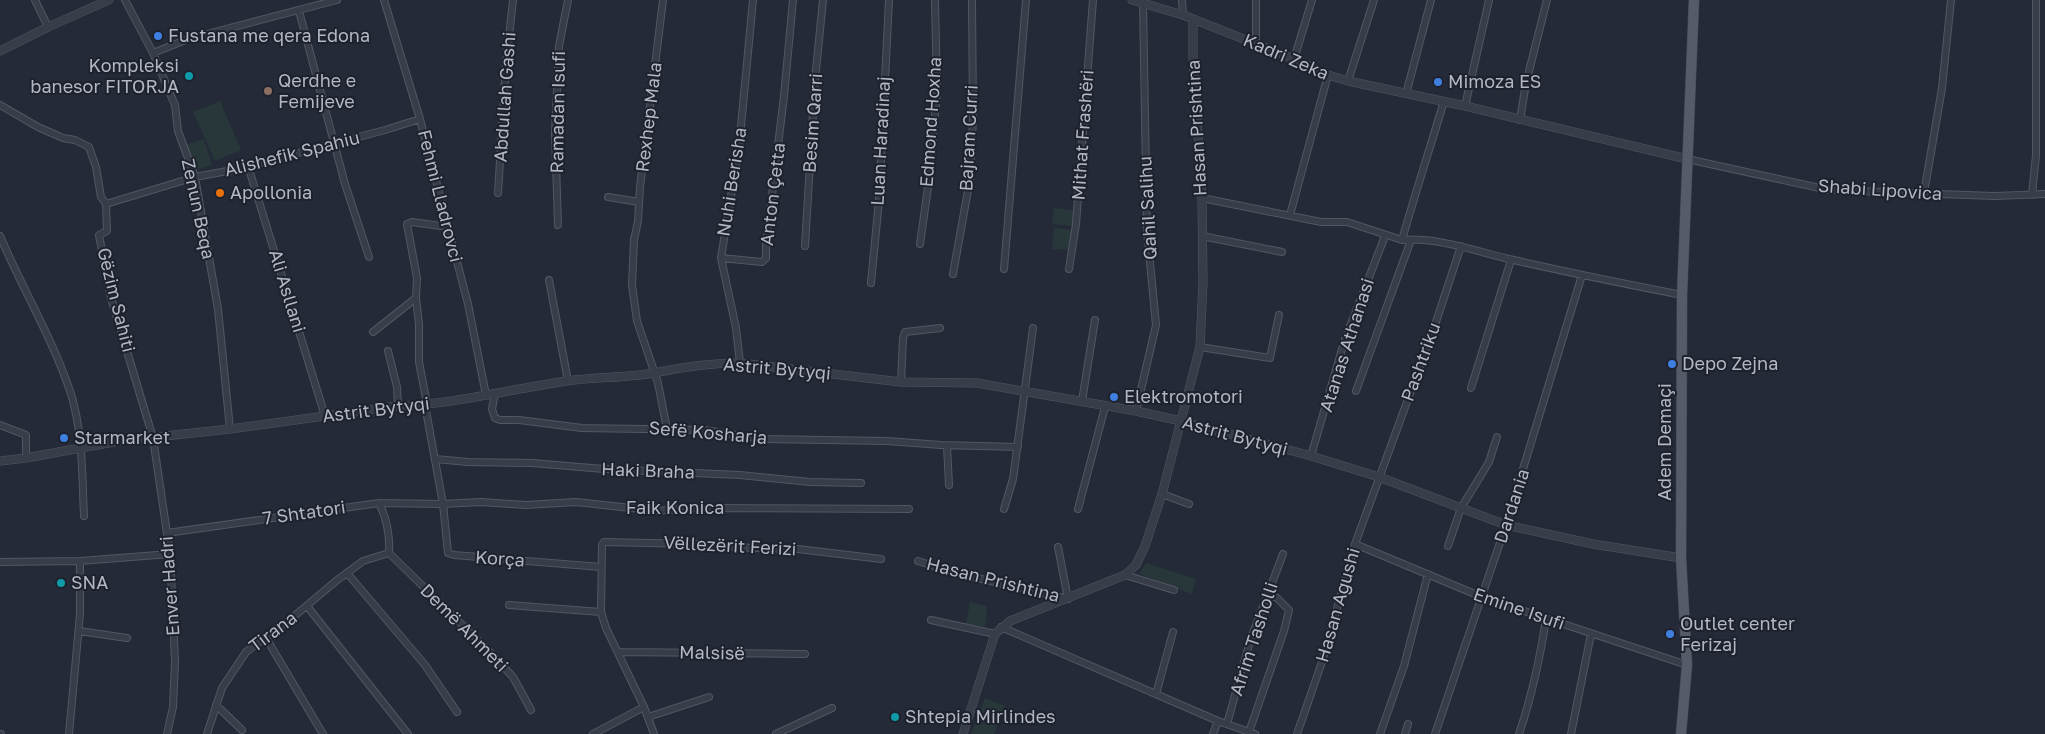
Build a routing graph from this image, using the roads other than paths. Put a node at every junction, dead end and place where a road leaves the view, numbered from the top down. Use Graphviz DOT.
graph roads {
  1 [pos="35,0"];
  2 [pos="109,0"];
  3 [pos="125,0"];
  4 [pos="337,0"];
  5 [pos="384,0"];
  6 [pos="513,0"];
  7 [pos="568,0"];
  8 [pos="663,0"];
  9 [pos="753,0"];
  10 [pos="793,0"];
  11 [pos="823,0"];
  12 [pos="889,0"];
  13 [pos="935,0"];
  14 [pos="972,0"];
  15 [pos="1026,0"];
  16 [pos="1093,0"];
  17 [pos="1132,0"];
  18 [pos="1182,0"];
  19 [pos="1256,0"];
  20 [pos="1312,0"];
  21 [pos="1374,0"];
  22 [pos="1431,0"];
  23 [pos="1489,0"];
  24 [pos="1547,0"];
  25 [pos="1694,0"];
  26 [pos="1951,0"];
  27 [pos="2036,0"];
  28 [pos="1142,3"];
  29 [pos="299,11"];
  30 [pos="1183,15"];
  31 [pos="1193,19"];
  32 [pos="48,27"];
  33 [pos="1256,44"];
  34 [pos="0,51"];
  35 [pos="153,53"];
  36 [pos="1294,59"];
  37 [pos="1328,75"];
  38 [pos="1348,81"];
  39 [pos="1406,94"];
  40 [pos="1444,102"];
  41 [pos="0,105"];
  42 [pos="1465,106"];
  43 [pos="420,119"];
  44 [pos="1520,120"];
  45 [pos="334,144"];
  46 [pos="1687,159"];
  47 [pos="248,166"];
  48 [pos="195,177"];
  49 [pos="498,193"];
  50 [pos="1924,193"];
  51 [pos="2045,194"];
  52 [pos="2032,195"];
  53 [pos="608,197"];
  54 [pos="1202,198"];
  55 [pos="639,202"];
  56 [pos="106,204"];
  57 [pos="1290,215"];
  58 [pos="558,225"];
  59 [pos="448,227"];
  60 [pos="0,236"];
  61 [pos="1202,236"];
  62 [pos="1384,236"];
  63 [pos="1402,240"];
  64 [pos="1411,240"];
  65 [pos="920,244"];
  66 [pos="806,246"];
  67 [pos="1461,246"];
  68 [pos="1282,252"];
  69 [pos="369,257"];
  70 [pos="721,258"];
  71 [pos="1511,260"];
  72 [pos="1070,269"];
  73 [pos="1004,270"];
  74 [pos="952,274"];
  75 [pos="1582,275"];
  76 [pos="548,280"];
  77 [pos="871,283"];
  78 [pos="1682,295"];
  79 [pos="416,298"];
  80 [pos="1279,315"];
  81 [pos="1095,320"];
  82 [pos="940,328"];
  83 [pos="1034,328"];
  84 [pos="373,332"];
  85 [pos="1200,347"];
  86 [pos="388,351"];
  87 [pos="740,364"];
  88 [pos="653,373"];
  89 [pos="568,381"];
  90 [pos="901,382"];
  91 [pos="1471,388"];
  92 [pos="1024,391"];
  93 [pos="1356,391"];
  94 [pos="495,393"];
  95 [pos="486,395"];
  96 [pos="1082,401"];
  97 [pos="426,405"];
  98 [pos="398,406"];
  99 [pos="1105,406"];
  100 [pos="1136,411"];
  101 [pos="325,416"];
  102 [pos="1181,421"];
  103 [pos="0,425"];
  104 [pos="230,429"];
  105 [pos="667,429"];
  106 [pos="1497,437"];
  107 [pos="153,438"];
  108 [pos="947,446"];
  109 [pos="81,447"];
  110 [pos="1018,447"];
  111 [pos="1311,456"];
  112 [pos="26,458"];
  113 [pos="435,459"];
  114 [pos="0,461"];
  115 [pos="1379,476"];
  116 [pos="861,483"];
  117 [pos="949,485"];
  118 [pos="1162,494"];
  119 [pos="379,503"];
  120 [pos="442,504"];
  121 [pos="1189,504"];
  122 [pos="1004,508"];
  123 [pos="1461,508"];
  124 [pos="909,509"];
  125 [pos="1078,509"];
  126 [pos="84,516"];
  127 [pos="1506,526"];
  128 [pos="167,532"];
  129 [pos="1355,544"];
  130 [pos="1448,546"];
  131 [pos="1058,547"];
  132 [pos="389,553"];
  133 [pos="170,554"];
  134 [pos="1282,554"];
  135 [pos="1681,558"];
  136 [pos="881,559"];
  137 [pos="80,561"];
  138 [pos="918,561"];
  139 [pos="0,562"];
  140 [pos="601,567"];
  141 [pos="346,573"];
  142 [pos="1428,574"];
  143 [pos="1125,575"];
  144 [pos="1174,590"];
  145 [pos="1267,594"];
  146 [pos="1482,596"];
  147 [pos="1068,599"];
  148 [pos="509,605"];
  149 [pos="307,606"];
  150 [pos="602,612"];
  151 [pos="1546,618"];
  152 [pos="931,620"];
  153 [pos="1001,627"];
  154 [pos="79,631"];
  155 [pos="1173,632"];
  156 [pos="995,634"];
  157 [pos="1591,634"];
  158 [pos="127,638"];
  159 [pos="266,638"];
  160 [pos="618,652"];
  161 [pos="805,654"];
  162 [pos="1687,665"];
  163 [pos="1156,694"];
  164 [pos="709,697"];
  165 [pos="216,705"];
  166 [pos="644,707"];
  167 [pos="832,708"];
  168 [pos="531,710"];
  169 [pos="457,712"];
  170 [pos="648,717"];
  171 [pos="1218,721"];
  172 [pos="1227,724"];
  173 [pos="1408,724"];
  174 [pos="242,730"];
  175 [pos="1252,733"];
  176 [pos="69,734"];
  177 [pos="167,734"];
  178 [pos="207,734"];
  179 [pos="323,734"];
  180 [pos="408,734"];
  181 [pos="593,734"];
  182 [pos="654,734"];
  183 [pos="776,734"];
  184 [pos="963,734"];
  185 [pos="1213,734"];
  186 [pos="1297,734"];
  187 [pos="1380,734"];
  188 [pos="1405,734"];
  189 [pos="1435,734"];
  190 [pos="1519,734"];
  191 [pos="1571,734"];
  192 [pos="1681,734"];
  1 -- 32 [label="street"];
  2 -- 32 [label="street"];
  3 -- 35 [label="street, Zenun Beqa"];
  4 -- 29 [label="street"];
  5 -- 43 [label="street, Fehmi Lladrovci"];
  6 -- 49 [label="street, Abdullah Gashi"];
  7 -- 58 [label="street, Ramadan Isufi"];
  8 -- 55 [label="street, Rexhep Mala"];
  9 -- 70 [label="street, Nuhi Berisha"];
  10 -- 70 [label="street, Anton Çetta"];
  11 -- 66 [label="street, Besim Qarri"];
  12 -- 77 [label="street, Luan Haradinaj"];
  13 -- 65 [label="street, Edmond Hoxha"];
  14 -- 74 [label="street, Bajram Curri"];
  15 -- 73 [label="street"];
  16 -- 72 [label="street, Mithat Frashëri"];
  17 -- 28 [label="street, Kadri Zeka"];
  18 -- 30 [label="street"];
  19 -- 33 [label="street"];
  20 -- 36 [label="street"];
  21 -- 38 [label="street"];
  22 -- 39 [label="street"];
  23 -- 42 [label="street"];
  24 -- 44 [label="street"];
  25 -- 46 [label="main road, Adem Demaçi"];
  26 -- 50 [label="street"];
  27 -- 52 [label="street"];
  28 -- 30 [label="street, Kadri Zeka"];
  28 -- 100 [label="street, Qahil Salihu"];
  29 -- 35 [label="street"];
  29 -- 45 [label="street"];
  30 -- 31 [label="street, Kadri Zeka"];
  31 -- 33 [label="street, Kadri Zeka"];
  31 -- 54 [label="street, Hasan Prishtina"];
  32 -- 34 [label="street"];
  33 -- 36 [label="street, Kadri Zeka"];
  35 -- 48 [label="street, Zenun Beqa"];
  36 -- 37 [label="street, Kadri Zeka"];
  37 -- 38 [label="street, Kadri Zeka"];
  37 -- 57 [label="street"];
  38 -- 39 [label="street, Kadri Zeka"];
  39 -- 40 [label="street, Kadri Zeka"];
  40 -- 42 [label="street, Kadri Zeka"];
  40 -- 63 [label="street"];
  41 -- 56 [label="street, Gëzim Sahiti"];
  42 -- 44 [label="street, Kadri Zeka"];
  43 -- 45 [label="street, Alishefik Spahiu"];
  43 -- 59 [label="street, Fehmi Lladrovci"];
  44 -- 46 [label="street, Kadri Zeka"];
  45 -- 47 [label="street, Alishefik Spahiu"];
  45 -- 69 [label="street"];
  46 -- 50 [label="street, Shabi Lipovica"];
  46 -- 78 [label="main road, Adem Demaçi"];
  47 -- 48 [label="street, Alishefik Spahiu"];
  47 -- 101 [label="street, Ali Asllani"];
  48 -- 56 [label="street, Alishefik Spahiu"];
  48 -- 104 [label="street, Zenun Beqa"];
  50 -- 52 [label="street, Shabi Lipovica"];
  51 -- 52 [label="street, Shabi Lipovica"];
  53 -- 55 [label="street"];
  54 -- 57 [label="street"];
  54 -- 61 [label="street, Hasan Prishtina"];
  55 -- 88 [label="street, Rexhep Mala"];
  56 -- 107 [label="street, Gëzim Sahiti"];
  57 -- 62 [label="street"];
  59 -- 79 [label="street"];
  59 -- 95 [label="street, Fehmi Lladrovci"];
  60 -- 109 [label="street"];
  61 -- 68 [label="street"];
  61 -- 85 [label="street, Hasan Prishtina"];
  62 -- 63 [label="street"];
  62 -- 111 [label="street, Atanas Athanasi"];
  63 -- 64 [label="street"];
  64 -- 67 [label="street"];
  64 -- 93 [label="street"];
  67 -- 71 [label="street"];
  67 -- 115 [label="street, Pashtriku"];
  70 -- 87 [label="street, Nuhi Berisha"];
  71 -- 75 [label="street"];
  71 -- 91 [label="street"];
  75 -- 78 [label="street"];
  75 -- 127 [label="street, Dardania"];
  76 -- 89 [label="street"];
  78 -- 135 [label="main road, Adem Demaçi"];
  79 -- 84 [label="street"];
  79 -- 97 [label="street"];
  80 -- 85 [label="street"];
  81 -- 96 [label="street"];
  82 -- 90 [label="street"];
  83 -- 92 [label="street"];
  85 -- 102 [label="street, Hasan Prishtina"];
  86 -- 98 [label="street"];
  87 -- 88 [label="street, Astrit Bytyqi"];
  87 -- 90 [label="street, Astrit Bytyqi"];
  88 -- 89 [label="street, Astrit Bytyqi"];
  88 -- 105 [label="street, Rexhep Mala"];
  89 -- 94 [label="street, Astrit Bytyqi"];
  90 -- 92 [label="street, Astrit Bytyqi"];
  92 -- 96 [label="street, Astrit Bytyqi"];
  92 -- 110 [label="street"];
  94 -- 95 [label="street, Astrit Bytyqi"];
  94 -- 105 [label="street, Sefë Kosharja"];
  95 -- 97 [label="street, Astrit Bytyqi"];
  96 -- 99 [label="street, Astrit Bytyqi"];
  97 -- 98 [label="street, Astrit Bytyqi"];
  97 -- 113 [label="street"];
  98 -- 101 [label="street, Astrit Bytyqi"];
  99 -- 100 [label="street, Astrit Bytyqi"];
  99 -- 125 [label="street"];
  100 -- 102 [label="street, Astrit Bytyqi"];
  101 -- 104 [label="street, Astrit Bytyqi"];
  102 -- 111 [label="street, Astrit Bytyqi"];
  102 -- 118 [label="street, Hasan Prishtina"];
  103 -- 112 [label="street"];
  104 -- 107 [label="street, Astrit Bytyqi"];
  105 -- 108 [label="street, Sefë Kosharja"];
  106 -- 123 [label="street"];
  107 -- 109 [label="street, Astrit Bytyqi"];
  107 -- 128 [label="street, Enver Hadri"];
  108 -- 110 [label="street, Sefë Kosharja"];
  108 -- 117 [label="street"];
  109 -- 112 [label="street, Astrit Bytyqi"];
  109 -- 126 [label="street"];
  110 -- 122 [label="street"];
  111 -- 115 [label="street, Astrit Bytyqi"];
  112 -- 114 [label="street, Astrit Bytyqi"];
  113 -- 116 [label="street, Haki Braha"];
  113 -- 120 [label="street"];
  115 -- 123 [label="street, Astrit Bytyqi"];
  115 -- 129 [label="street, Hasan Agushi"];
  118 -- 121 [label="street"];
  118 -- 143 [label="street, Hasan Prishtina"];
  119 -- 120 [label="street, 7 Shtatori"];
  119 -- 128 [label="street, 7 Shtatori"];
  119 -- 132 [label="street"];
  120 -- 124 [label="street, Faik Konica"];
  120 -- 140 [label="street, Korça"];
  123 -- 127 [label="street, Astrit Bytyqi"];
  123 -- 130 [label="street"];
  127 -- 135 [label="street, Astrit Bytyqi"];
  127 -- 146 [label="street, Dardania"];
  128 -- 133 [label="street, Enver Hadri"];
  129 -- 142 [label="street, Emine Isufi"];
  129 -- 186 [label="street, Hasan Agushi"];
  131 -- 147 [label="street, Hasan Prishtina"];
  132 -- 141 [label="street, Tirana"];
  132 -- 168 [label="street, Demë Ahmeti"];
  133 -- 137 [label="street"];
  133 -- 177 [label="street, Enver Hadri"];
  134 -- 145 [label="street, Afrim Tasholli"];
  135 -- 162 [label="main road, Adem Demaçi"];
  136 -- 140 [label="street, Vëllezërit Ferizi"];
  137 -- 139 [label="street"];
  137 -- 154 [label="street"];
  138 -- 147 [label="street, Hasan Prishtina"];
  140 -- 150 [label="street"];
  141 -- 149 [label="street, Tirana"];
  141 -- 169 [label="street"];
  142 -- 146 [label="street, Emine Isufi"];
  142 -- 187 [label="street"];
  143 -- 144 [label="street"];
  143 -- 147 [label="street, Hasan Prishtina"];
  145 -- 172 [label="street, Afrim Tasholli"];
  145 -- 175 [label="street"];
  146 -- 151 [label="street, Emine Isufi"];
  146 -- 189 [label="street, Dardania"];
  147 -- 153 [label="street, Hasan Prishtina"];
  148 -- 150 [label="street"];
  149 -- 159 [label="street, Tirana"];
  149 -- 180 [label="street"];
  150 -- 160 [label="street"];
  151 -- 157 [label="street, Emine Isufi"];
  151 -- 190 [label="street"];
  152 -- 156 [label="street"];
  153 -- 156 [label="street, Hasan Prishtina"];
  153 -- 163 [label="street"];
  154 -- 158 [label="street"];
  154 -- 176 [label="street"];
  155 -- 163 [label="street"];
  156 -- 184 [label="street, Hasan Prishtina"];
  157 -- 162 [label="street, Emine Isufi"];
  157 -- 191 [label="street"];
  159 -- 165 [label="street, Tirana"];
  159 -- 179 [label="street"];
  160 -- 161 [label="street, Malsisë"];
  160 -- 166 [label="street"];
  162 -- 192 [label="main road, Adem Demaçi"];
  163 -- 171 [label="street"];
  164 -- 170 [label="street"];
  165 -- 174 [label="street"];
  165 -- 178 [label="street, Tirana"];
  166 -- 170 [label="street"];
  166 -- 181 [label="street"];
  167 -- 183 [label="street"];
  170 -- 182 [label="street"];
  171 -- 172 [label="street"];
  171 -- 185 [label="street"];
  172 -- 175 [label="street"];
  173 -- 188 [label="street"];
}
